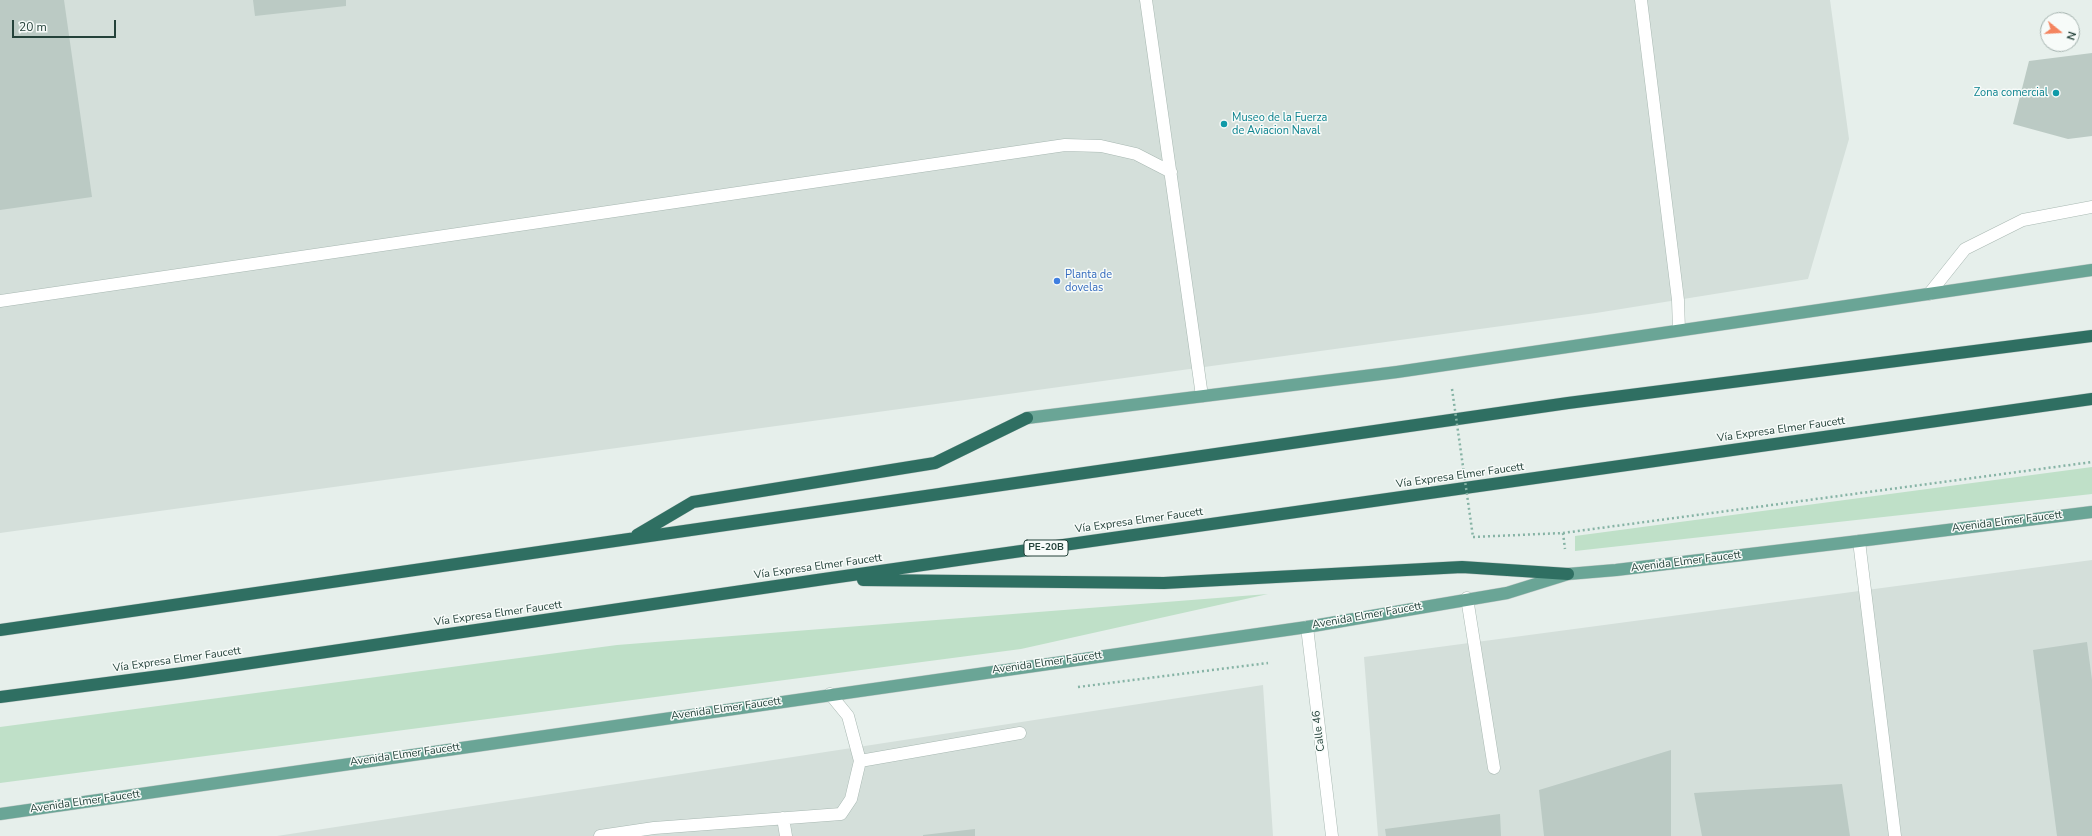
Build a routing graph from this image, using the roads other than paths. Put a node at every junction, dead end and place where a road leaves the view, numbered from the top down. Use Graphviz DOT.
graph roads {
  1 [pos="1146,0"];
  2 [pos="1641,0"];
  3 [pos="1171,172"];
  4 [pos="2092,207"];
  5 [pos="2092,270"];
  6 [pos="1930,294"];
  7 [pos="0,301"];
  8 [pos="1679,330"];
  9 [pos="2092,336"];
  10 [pos="1202,396"];
  11 [pos="2092,399"];
  12 [pos="1027,418"];
  13 [pos="2092,512"];
  14 [pos="631,539"];
  15 [pos="1859,541"];
  16 [pos="1568,574"];
  17 [pos="824,579"];
  18 [pos="1467,598"];
  19 [pos="1307,626"];
  20 [pos="0,630"];
  21 [pos="830,694"];
  22 [pos="0,697"];
  23 [pos="1020,733"];
  24 [pos="860,761"];
  25 [pos="1494,768"];
  26 [pos="0,814"];
  27 [pos="783,818"];
  28 [pos="600,836"];
  29 [pos="786,836"];
  30 [pos="1332,836"];
  31 [pos="1895,836"];
  1 -- 3 [label="street"];
  2 -- 8 [label="street"];
  3 -- 7 [label="street"];
  3 -- 10 [label="street"];
  4 -- 6 [label="street"];
  5 -- 6 [label="main road"];
  6 -- 8 [label="main road"];
  8 -- 10 [label="main road"];
  9 -- 14 [label="highway"];
  10 -- 12 [label="main road"];
  11 -- 17 [label="highway, Vía Expresa Elmer Faucett / PE-20B"];
  12 -- 14 [label="highway"];
  13 -- 15 [label="main road, Avenida Elmer Faucett"];
  14 -- 20 [label="highway"];
  15 -- 16 [label="main road, Avenida Elmer Faucett"];
  15 -- 31 [label="street"];
  16 -- 17 [label="highway"];
  16 -- 18 [label="main road, Avenida Elmer Faucett"];
  17 -- 22 [label="highway, Vía Expresa Elmer Faucett / PE-20B"];
  18 -- 19 [label="main road, Avenida Elmer Faucett"];
  18 -- 25 [label="street"];
  19 -- 21 [label="main road, Avenida Elmer Faucett"];
  19 -- 30 [label="street, Calle 46"];
  21 -- 24 [label="street"];
  21 -- 26 [label="main road, Avenida Elmer Faucett"];
  23 -- 24 [label="street"];
  24 -- 27 [label="street"];
  27 -- 28 [label="street"];
  27 -- 29 [label="street"];
}
